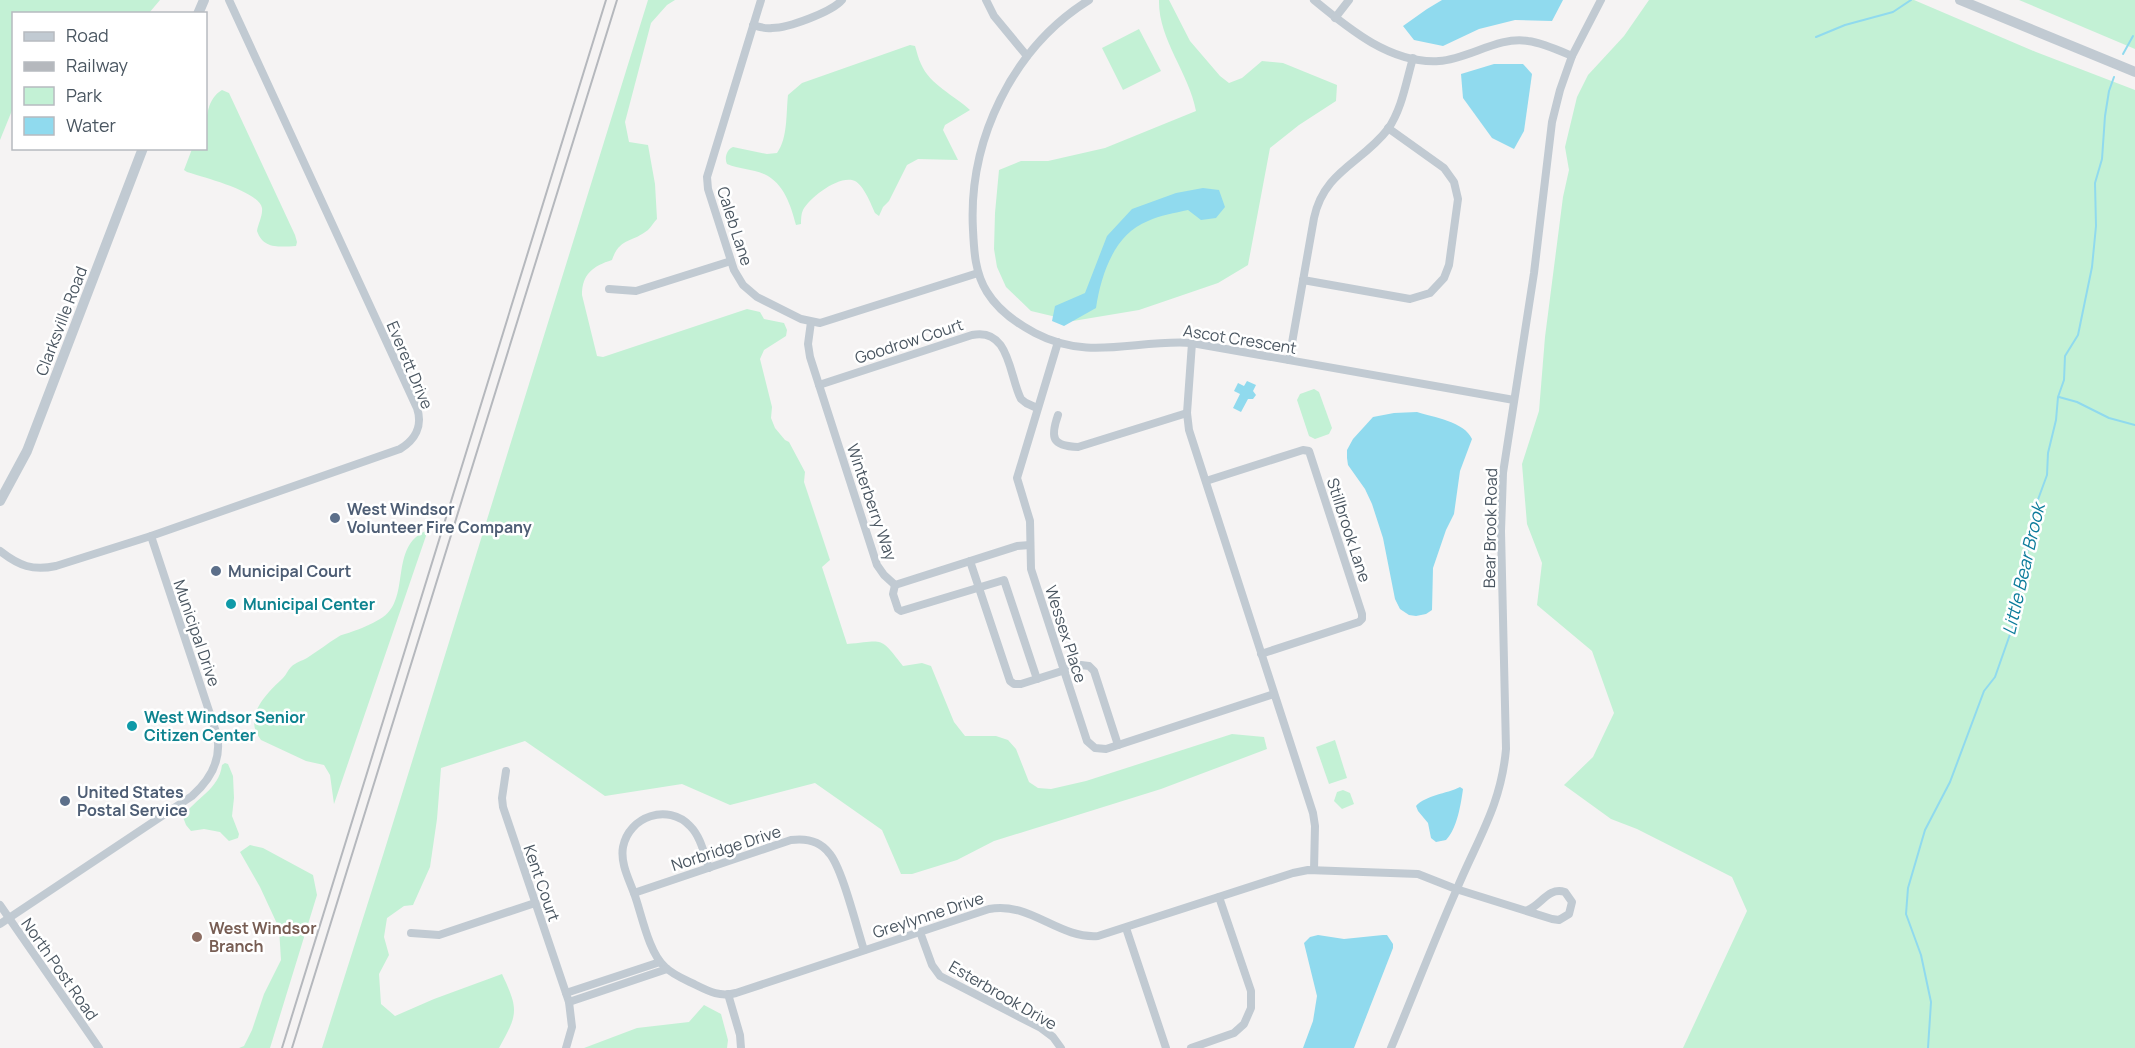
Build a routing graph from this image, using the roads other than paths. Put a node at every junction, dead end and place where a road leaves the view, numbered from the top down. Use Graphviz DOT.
graph roads {
  1 [pos="229,0"];
  2 [pos="761,0"];
  3 [pos="842,0"];
  4 [pos="986,0"];
  5 [pos="1089,0"];
  6 [pos="1314,0"];
  7 [pos="1348,0"];
  8 [pos="1601,0"];
  9 [pos="1960,0"];
  10 [pos="1335,18"];
  11 [pos="753,26"];
  12 [pos="1027,56"];
  13 [pos="1572,56"];
  14 [pos="1413,58"];
  15 [pos="2135,72"];
  16 [pos="1388,128"];
  17 [pos="142,150"];
  18 [pos="731,261"];
  19 [pos="978,273"];
  20 [pos="1303,280"];
  21 [pos="609,290"];
  22 [pos="811,322"];
  23 [pos="1058,342"];
  24 [pos="1192,343"];
  25 [pos="1289,360"];
  26 [pos="819,385"];
  27 [pos="1514,400"];
  28 [pos="1037,408"];
  29 [pos="1187,413"];
  30 [pos="1058,415"];
  31 [pos="1206,481"];
  32 [pos="0,501"];
  33 [pos="151,536"];
  34 [pos="1030,545"];
  35 [pos="0,551"];
  36 [pos="970,561"];
  37 [pos="895,585"];
  38 [pos="979,586"];
  39 [pos="1261,654"];
  40 [pos="1064,670"];
  41 [pos="1037,679"];
  42 [pos="1274,694"];
  43 [pos="1118,745"];
  44 [pos="506,771"];
  45 [pos="709,868"];
  46 [pos="1314,870"];
  47 [pos="1456,889"];
  48 [pos="634,893"];
  49 [pos="1219,897"];
  50 [pos="535,903"];
  51 [pos="0,905"];
  52 [pos="1528,910"];
  53 [pos="8,918"];
  54 [pos="0,924"];
  55 [pos="1126,928"];
  56 [pos="920,932"];
  57 [pos="411,933"];
  58 [pos="864,950"];
  59 [pos="660,962"];
  60 [pos="667,969"];
  61 [pos="566,993"];
  62 [pos="728,994"];
  63 [pos="569,1002"];
  64 [pos="99,1048"];
  65 [pos="566,1048"];
  66 [pos="741,1048"];
  67 [pos="1061,1048"];
  68 [pos="1166,1048"];
  69 [pos="1191,1048"];
  70 [pos="1391,1048"];
  1 -- 33 [label="street, Everett Drive"];
  2 -- 11 [label="street, Caleb Lane"];
  3 -- 11 [label="street"];
  4 -- 12 [label="street"];
  5 -- 12 [label="street, Ascot Crescent"];
  6 -- 10 [label="street"];
  7 -- 10 [label="street"];
  8 -- 13 [label="street, Bear Brook Road"];
  9 -- 15 [label="street"];
  10 -- 14 [label="street"];
  11 -- 18 [label="street, Caleb Lane"];
  12 -- 19 [label="street, Ascot Crescent"];
  13 -- 14 [label="street"];
  13 -- 27 [label="street, Bear Brook Road"];
  14 -- 16 [label="street"];
  16 -- 20 [label="street"];
  16 -- 20 [label="street"];
  17 -- 32 [label="street, Clarksville Road"];
  18 -- 21 [label="street"];
  18 -- 22 [label="street, Caleb Lane"];
  19 -- 22 [label="street"];
  19 -- 23 [label="street, Ascot Crescent"];
  20 -- 25 [label="street"];
  22 -- 26 [label="street, Winterberry Way"];
  23 -- 24 [label="street, Ascot Crescent"];
  23 -- 28 [label="street, Wessex Place"];
  24 -- 25 [label="street, Ascot Crescent"];
  24 -- 29 [label="street"];
  25 -- 27 [label="street, Ascot Crescent"];
  26 -- 28 [label="street, Goodrow Court"];
  26 -- 37 [label="street, Winterberry Way"];
  27 -- 47 [label="street, Bear Brook Road"];
  28 -- 34 [label="street, Wessex Place"];
  29 -- 30 [label="street"];
  29 -- 31 [label="street"];
  31 -- 39 [label="street"];
  31 -- 39 [label="street, Stillbrook Lane"];
  33 -- 35 [label="street, Everett Drive"];
  33 -- 53 [label="street, Municipal Drive"];
  34 -- 36 [label="street"];
  34 -- 40 [label="street, Wessex Place"];
  36 -- 37 [label="street"];
  36 -- 38 [label="street"];
  37 -- 38 [label="street"];
  38 -- 41 [label="street"];
  38 -- 41 [label="street"];
  39 -- 42 [label="street"];
  40 -- 41 [label="street"];
  40 -- 43 [label="street, Wessex Place"];
  40 -- 43 [label="street"];
  42 -- 43 [label="street, Wessex Place"];
  42 -- 46 [label="street"];
  44 -- 50 [label="street, Kent Court"];
  45 -- 48 [label="street, Norbridge Drive"];
  45 -- 48 [label="street"];
  45 -- 58 [label="street, Norbridge Drive"];
  46 -- 47 [label="street, Greylynne Drive"];
  46 -- 49 [label="street, Greylynne Drive"];
  47 -- 52 [label="street, Greylynne Drive"];
  47 -- 70 [label="street, Bear Brook Road"];
  48 -- 59 [label="street"];
  49 -- 55 [label="street, Greylynne Drive"];
  49 -- 69 [label="street"];
  50 -- 57 [label="street"];
  50 -- 61 [label="street, Kent Court"];
  51 -- 53 [label="street, North Post Road"];
  52 -- 52 [label="street, Greylynne Drive"];
  53 -- 54 [label="street, Municipal Drive"];
  53 -- 64 [label="street, North Post Road"];
  55 -- 56 [label="street, Greylynne Drive"];
  55 -- 68 [label="street"];
  56 -- 58 [label="street, Greylynne Drive"];
  56 -- 67 [label="street, Esterbrook Drive"];
  58 -- 62 [label="street, Greylynne Drive"];
  59 -- 60 [label="street"];
  59 -- 61 [label="street"];
  60 -- 62 [label="street"];
  60 -- 63 [label="street"];
  61 -- 63 [label="street, Kent Court"];
  62 -- 66 [label="street"];
  63 -- 65 [label="street, Kent Court"];
}
